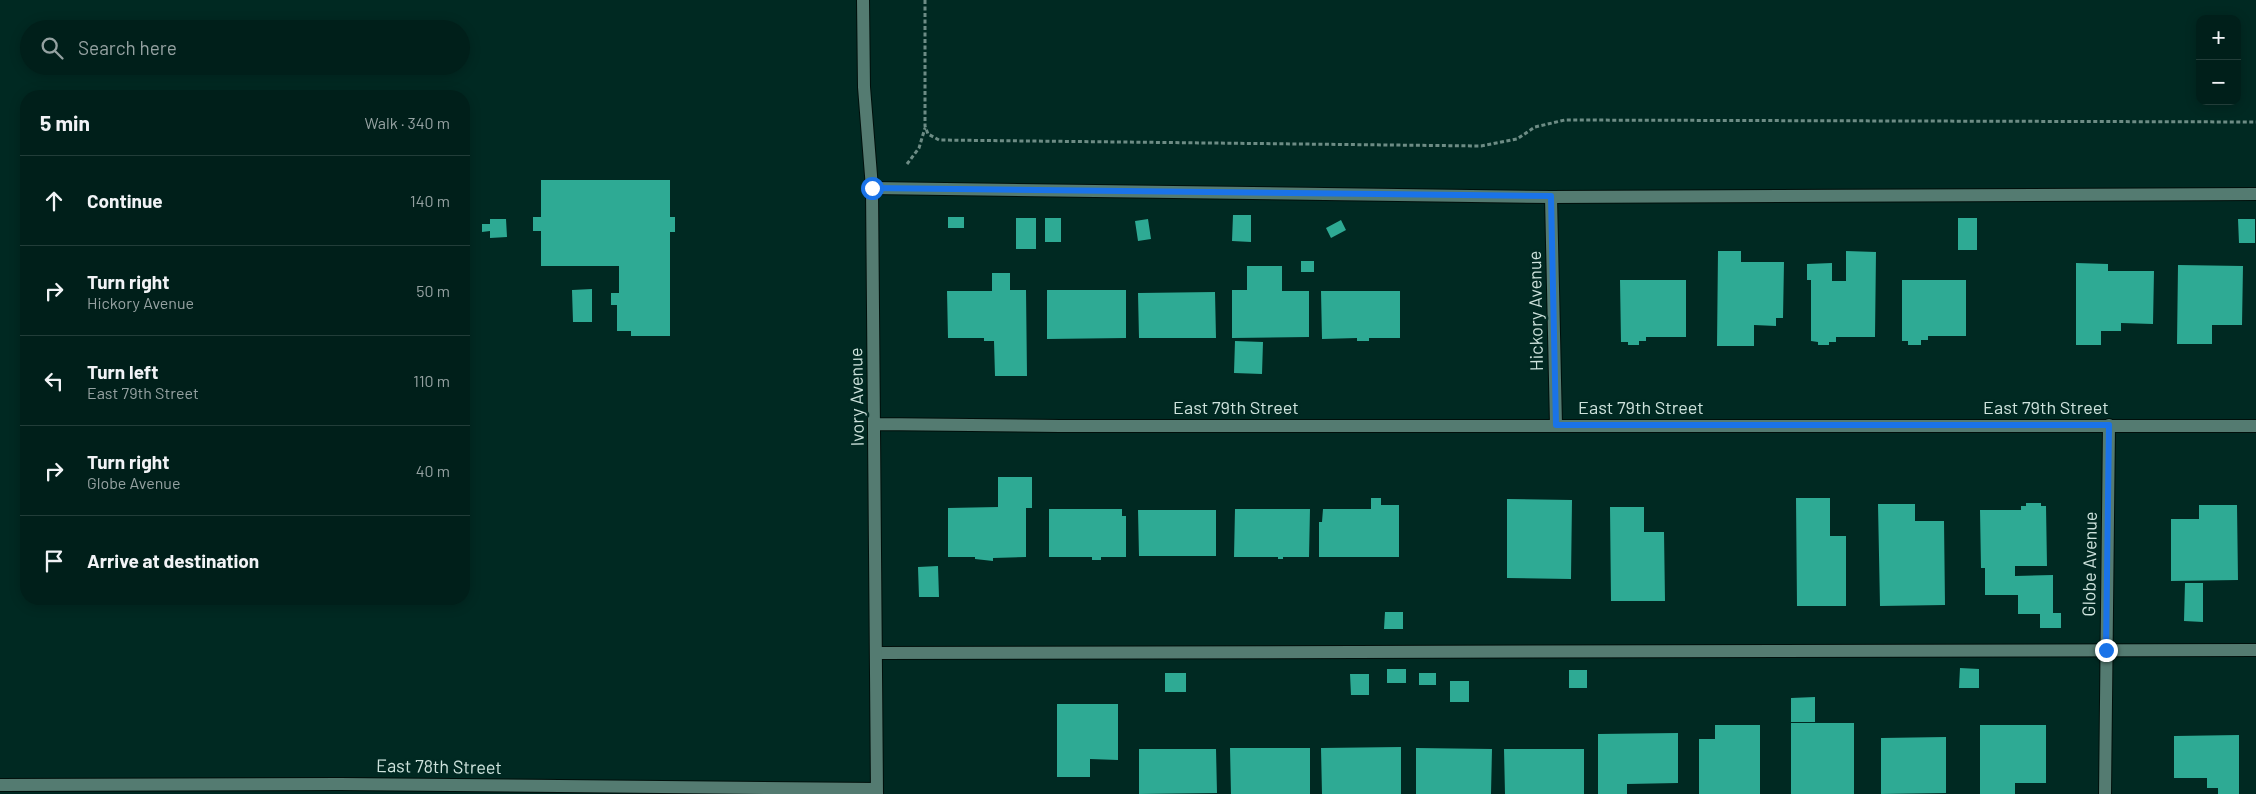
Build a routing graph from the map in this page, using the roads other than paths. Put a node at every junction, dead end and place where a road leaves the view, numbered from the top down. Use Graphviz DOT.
graph roads {
  1 [pos="863,0"];
  2 [pos="872,188"];
  3 [pos="2256,194"];
  4 [pos="1551,196"];
  5 [pos="876,424"];
  6 [pos="1556,425"];
  7 [pos="2109,425"];
  8 [pos="2256,426"];
  9 [pos="2106,650"];
  10 [pos="2256,650"];
  11 [pos="876,652"];
  12 [pos="0,785"];
  13 [pos="878,792"];
  14 [pos="2105,794"];
  1 -- 2 [label="street, Ivory Avenue"];
  2 -- 4 [label="street"];
  2 -- 5 [label="street, Ivory Avenue"];
  3 -- 4 [label="street"];
  4 -- 6 [label="street, Hickory Avenue"];
  5 -- 6 [label="street, East 79th Street"];
  5 -- 11 [label="street, Ivory Avenue"];
  6 -- 7 [label="street, East 79th Street"];
  7 -- 8 [label="street, East 79th Street"];
  7 -- 9 [label="street, Globe Avenue"];
  9 -- 10 [label="street"];
  9 -- 11 [label="street"];
  9 -- 14 [label="street, Globe Avenue"];
  11 -- 13 [label="street, Ivory Avenue"];
  12 -- 13 [label="street, East 78th Street"];
}
